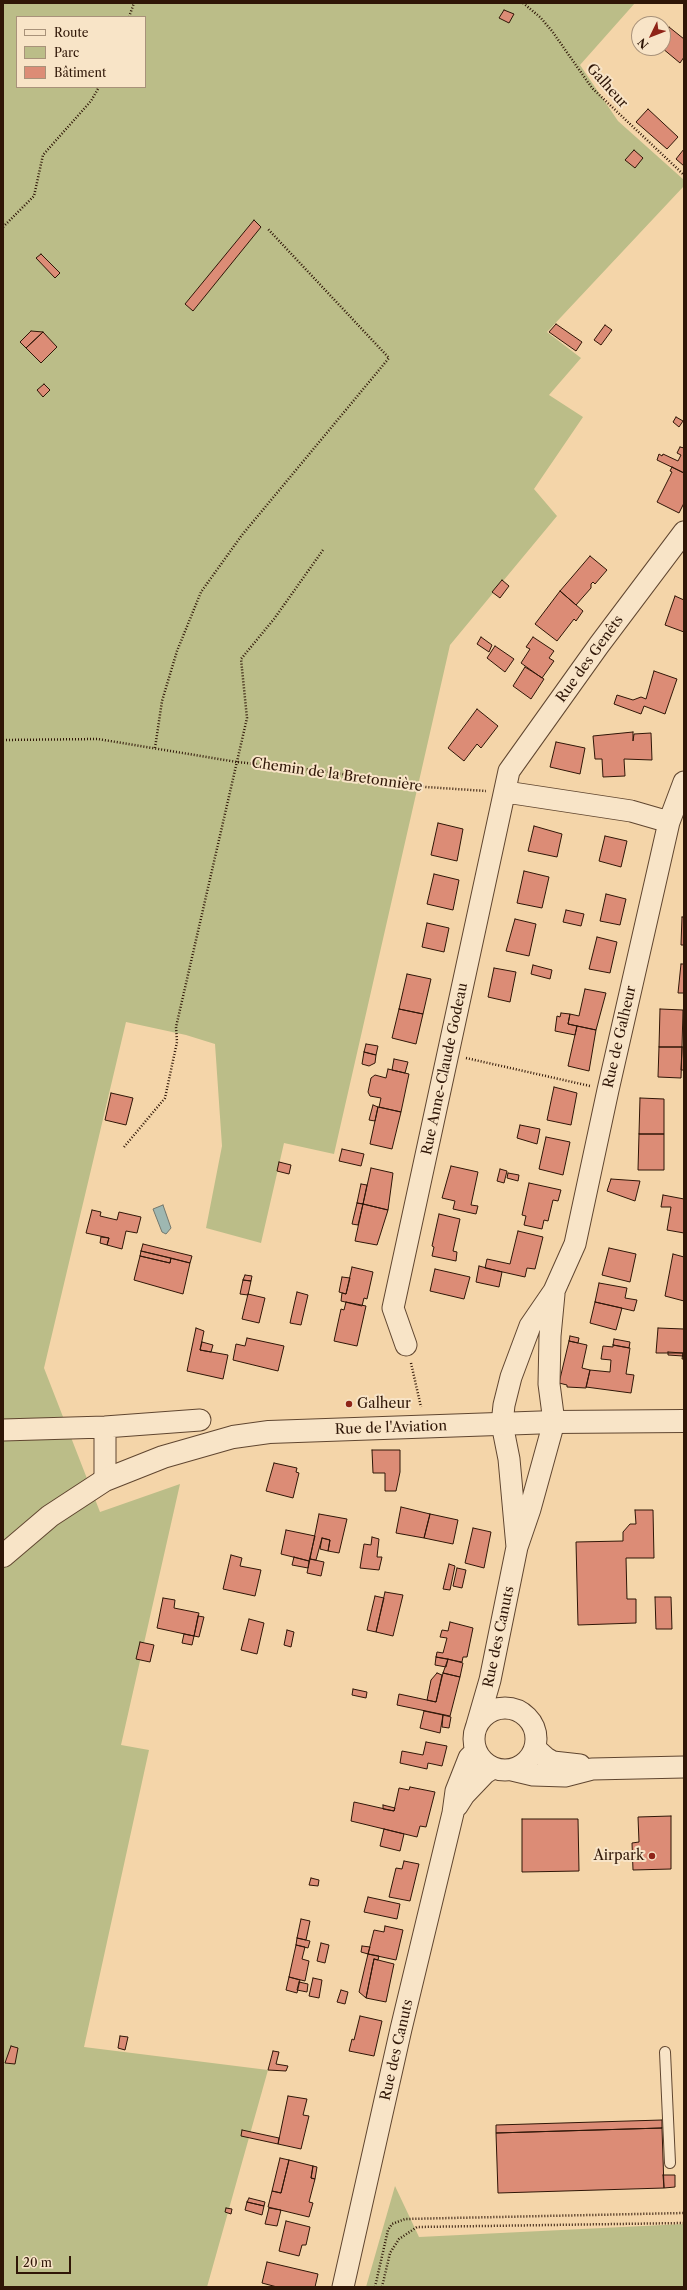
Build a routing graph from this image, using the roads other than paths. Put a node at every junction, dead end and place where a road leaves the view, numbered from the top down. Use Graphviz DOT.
graph roads {
  1 [pos="684,532"];
  2 [pos="684,782"];
  3 [pos="506,792"];
  4 [pos="676,811"];
  5 [pos="554,1291"];
  6 [pos="406,1345"];
  7 [pos="200,1420"];
  8 [pos="684,1421"];
  9 [pos="554,1422"];
  10 [pos="502,1424"];
  11 [pos="105,1427"];
  12 [pos="3,1430"];
  13 [pos="105,1480"];
  14 [pos="517,1547"];
  15 [pos="3,1556"];
  16 [pos="477,1725"];
  17 [pos="536,1749"];
  18 [pos="476,1750"];
  19 [pos="684,1767"];
  20 [pos="502,1769"];
  21 [pos="592,1769"];
  22 [pos="453,1813"];
  23 [pos="665,2052"];
  24 [pos="670,2163"];
  25 [pos="343,2287"];
  1 -- 3 [label="street, Rue des Genêts"];
  2 -- 4 [label="street, Rue de Galheur"];
  3 -- 4 [label="street"];
  3 -- 6 [label="street, Rue Anne-Claude Godeau"];
  4 -- 5 [label="street, Rue de Galheur"];
  5 -- 9 [label="street, Rue de Galheur"];
  5 -- 10 [label="street, Rue de Galheur"];
  7 -- 11 [label="street"];
  8 -- 9 [label="street, Rue de l'Aviation"];
  9 -- 10 [label="street, Rue de l'Aviation"];
  9 -- 14 [label="street, Rue des Canuts"];
  10 -- 13 [label="street, Rue de l'Aviation"];
  10 -- 14 [label="street, Rue des Canuts"];
  11 -- 12 [label="street"];
  11 -- 13 [label="street"];
  13 -- 15 [label="street, Rue de l'Aviation"];
  14 -- 16 [label="street, Rue des Canuts"];
  16 -- 17 [label="street"];
  16 -- 18 [label="street"];
  17 -- 20 [label="street"];
  17 -- 21 [label="street"];
  18 -- 20 [label="street"];
  18 -- 22 [label="street, Rue des Canuts"];
  19 -- 21 [label="street"];
  20 -- 21 [label="street"];
  20 -- 22 [label="street, Rue des Canuts"];
  22 -- 25 [label="street, Rue des Canuts"];
  23 -- 24 [label="lane"];
}
